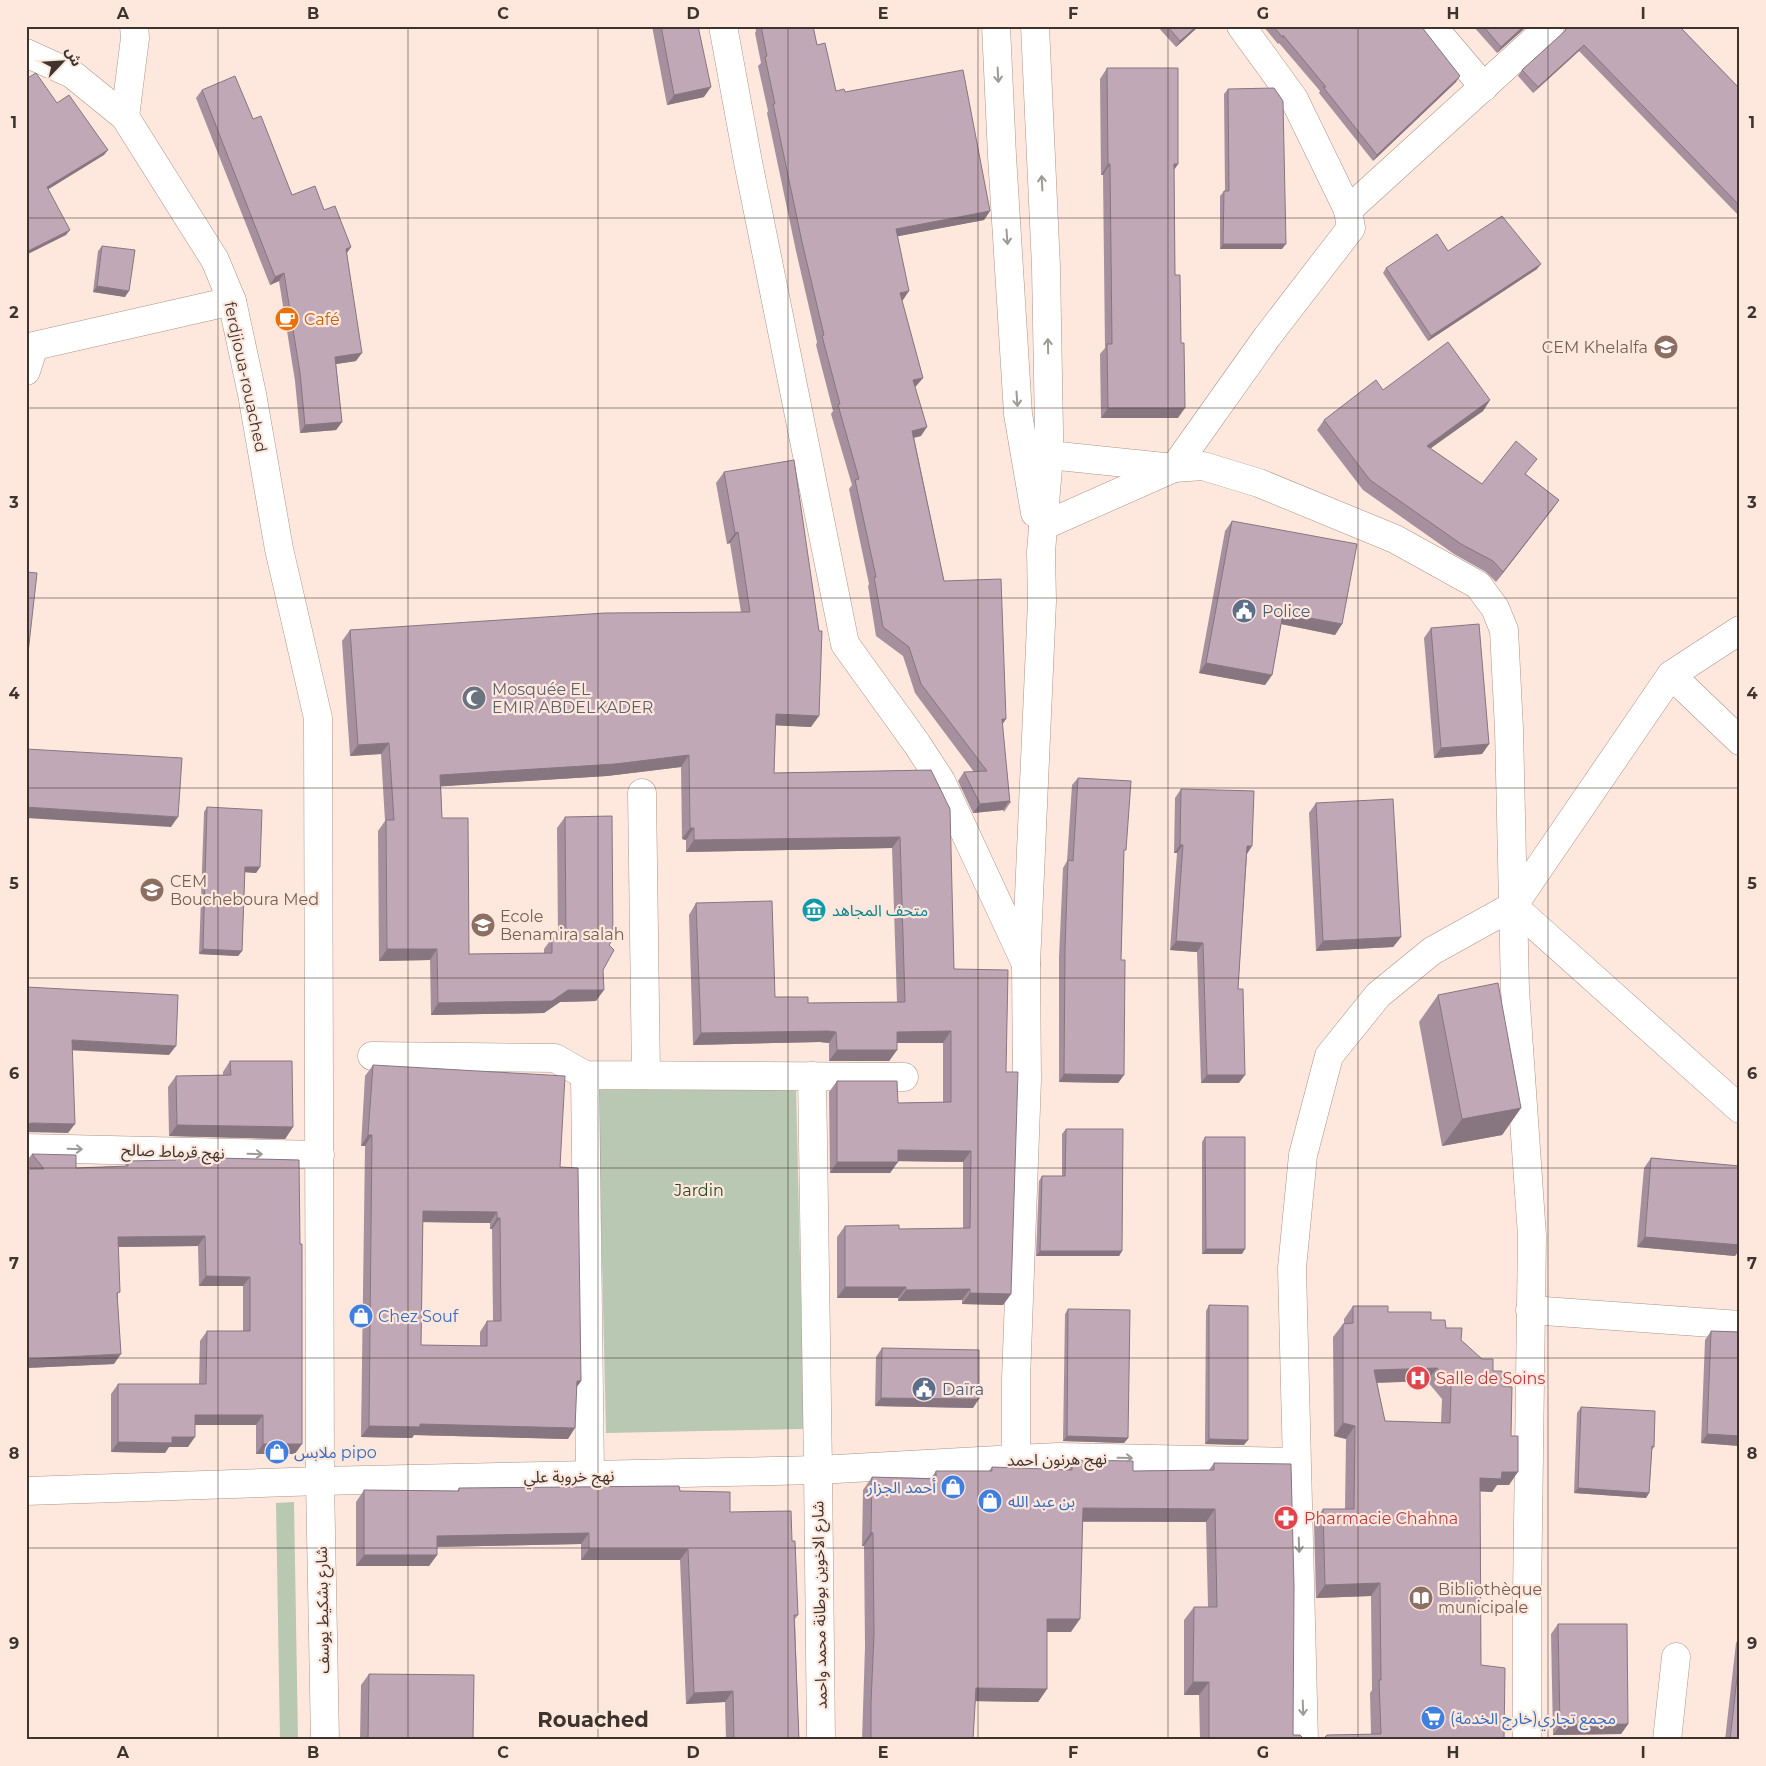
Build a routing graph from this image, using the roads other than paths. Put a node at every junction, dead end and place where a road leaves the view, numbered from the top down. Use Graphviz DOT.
graph roads {
  1 [pos="134,26"];
  2 [pos="723,26"];
  3 [pos="996,26"];
  4 [pos="1035,26"];
  5 [pos="1241,26"];
  6 [pos="1432,26"];
  7 [pos="1550,26"];
  8 [pos="26,53"];
  9 [pos="1484,87"];
  10 [pos="125,117"];
  11 [pos="1348,210"];
  12 [pos="232,301"];
  13 [pos="26,371"];
  14 [pos="1049,455"];
  15 [pos="1174,468"];
  16 [pos="1042,539"];
  17 [pos="1740,630"];
  18 [pos="1671,675"];
  19 [pos="1740,740"];
  20 [pos="642,793"];
  21 [pos="1513,906"];
  22 [pos="1026,964"];
  23 [pos="372,1056"];
  24 [pos="585,1075"];
  25 [pos="646,1075"];
  26 [pos="812,1076"];
  27 [pos="904,1077"];
  28 [pos="1740,1109"];
  29 [pos="26,1148"];
  30 [pos="320,1155"];
  31 [pos="1530,1310"];
  32 [pos="1740,1324"];
  33 [pos="1016,1459"];
  34 [pos="1296,1462"];
  35 [pos="818,1470"];
  36 [pos="590,1475"];
  37 [pos="320,1481"];
  38 [pos="26,1491"];
  39 [pos="1676,1658"];
  40 [pos="325,1740"];
  41 [pos="821,1740"];
  42 [pos="1304,1740"];
  43 [pos="1527,1740"];
  44 [pos="1667,1740"];
  1 -- 10 [label="street"];
  2 -- 22 [label="street"];
  3 -- 16 [label="street, one-way"];
  14 -- 4 [label="street, one-way"];
  5 -- 11 [label="street"];
  6 -- 9 [label="street"];
  7 -- 9 [label="street"];
  8 -- 10 [label="street, ferdjioua-rouached"];
  9 -- 11 [label="street"];
  10 -- 12 [label="street, ferdjioua-rouached"];
  11 -- 15 [label="street"];
  12 -- 13 [label="street"];
  12 -- 30 [label="street, ferdjioua-rouached"];
  14 -- 15 [label="street"];
  14 -- 16 [label="street"];
  15 -- 16 [label="street"];
  15 -- 21 [label="street"];
  16 -- 22 [label="street"];
  17 -- 18 [label="street"];
  18 -- 19 [label="street"];
  18 -- 21 [label="street"];
  20 -- 25 [label="street"];
  21 -- 28 [label="street"];
  21 -- 31 [label="street"];
  21 -- 34 [label="street"];
  22 -- 33 [label="street"];
  23 -- 24 [label="street"];
  24 -- 25 [label="street"];
  24 -- 36 [label="street"];
  25 -- 26 [label="street"];
  26 -- 27 [label="street"];
  26 -- 35 [label="street, شارع الاخوين بوطانة محمد واحمد"];
  29 -- 30 [label="street, نهج قرماط صالح, one-way"];
  30 -- 37 [label="street, شارع بشكيط يوسف"];
  31 -- 32 [label="street"];
  31 -- 43 [label="street"];
  33 -- 34 [label="street, نهج هرنون احمد, one-way"];
  33 -- 35 [label="street, نهج هرنون احمد"];
  34 -- 42 [label="street, one-way"];
  35 -- 36 [label="street, نهج خروبة علي"];
  35 -- 41 [label="street, شارع الاخوين بوطانة محمد واحمد"];
  36 -- 37 [label="street, نهج خروبة علي"];
  37 -- 38 [label="street, نهج خروبة علي"];
  37 -- 40 [label="street, شارع بشكيط يوسف"];
  39 -- 44 [label="street"];
}
